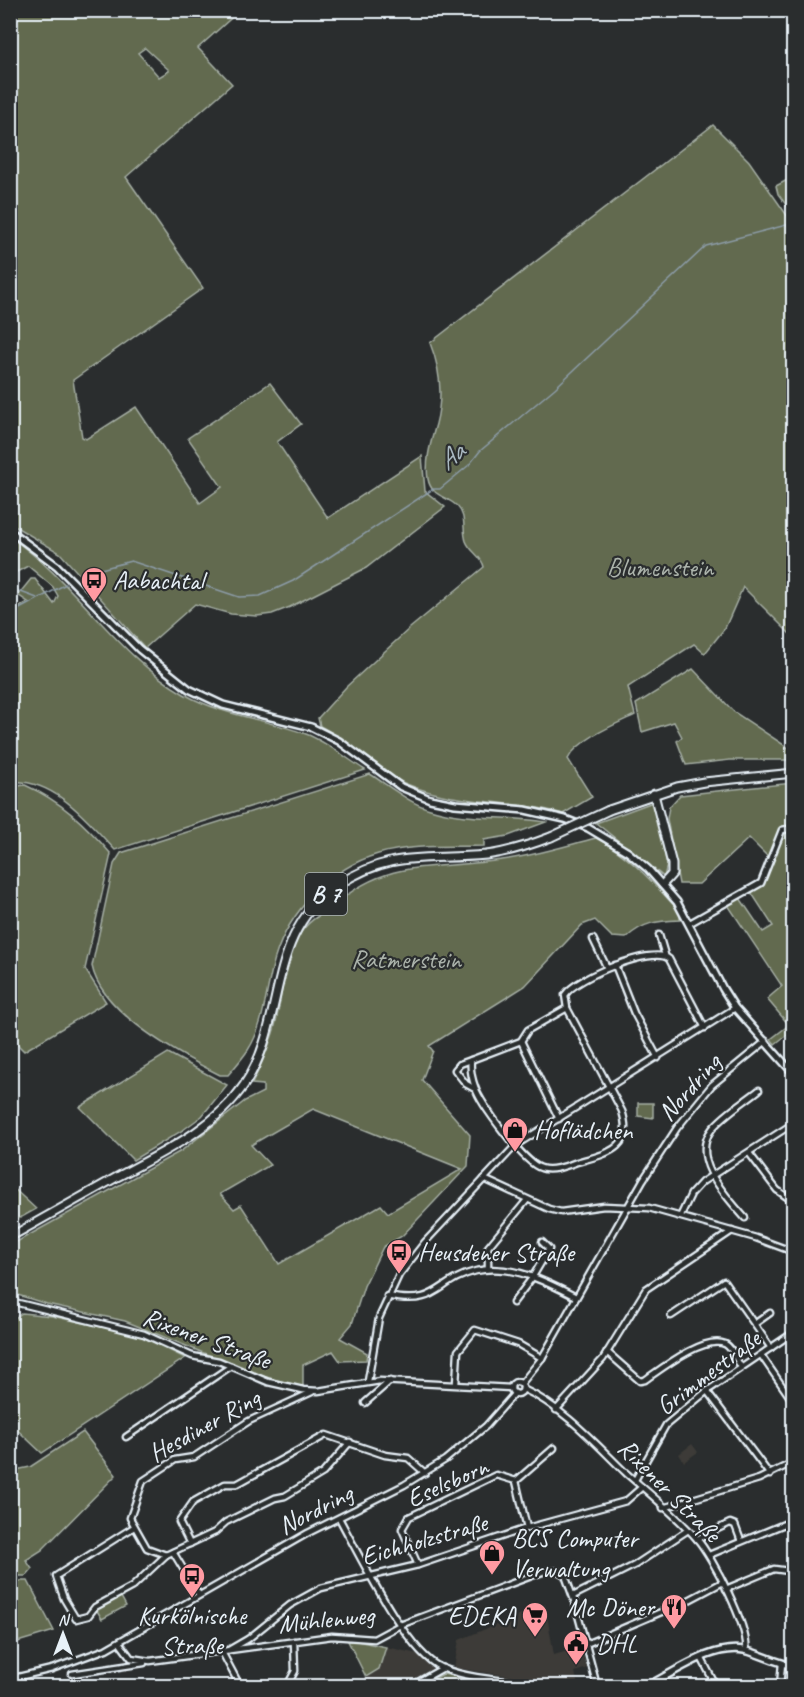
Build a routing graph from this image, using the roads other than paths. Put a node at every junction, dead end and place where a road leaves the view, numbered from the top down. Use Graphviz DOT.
graph roads {
  1 [pos="10,531"];
  2 [pos="794,773"];
  3 [pos="654,794"];
  4 [pos="794,828"];
  5 [pos="663,884"];
  6 [pos="690,923"];
  7 [pos="659,935"];
  8 [pos="593,939"];
  9 [pos="665,955"];
  10 [pos="615,965"];
  11 [pos="607,968"];
  12 [pos="567,1008"];
  13 [pos="735,1008"];
  14 [pos="705,1028"];
  15 [pos="521,1041"];
  16 [pos="766,1041"];
  17 [pos="658,1058"];
  18 [pos="471,1060"];
  19 [pos="794,1074"];
  20 [pos="475,1089"];
  21 [pos="609,1089"];
  22 [pos="759,1090"];
  23 [pos="560,1119"];
  24 [pos="794,1123"];
  25 [pos="516,1145"];
  26 [pos="748,1153"];
  27 [pos="712,1175"];
  28 [pos="484,1179"];
  29 [pos="527,1200"];
  30 [pos="794,1202"];
  31 [pos="629,1206"];
  32 [pos="681,1215"];
  33 [pos="745,1218"];
  34 [pos="732,1231"];
  35 [pos="10,1237"];
  36 [pos="542,1242"];
  37 [pos="794,1252"];
  38 [pos="488,1269"];
  39 [pos="532,1278"];
  40 [pos="387,1296"];
  41 [pos="576,1297"];
  42 [pos="11,1301"];
  43 [pos="513,1303"];
  44 [pos="770,1313"];
  45 [pos="671,1316"];
  46 [pos="756,1323"];
  47 [pos="794,1332"];
  48 [pos="771,1348"];
  49 [pos="607,1353"];
  50 [pos="761,1355"];
  51 [pos="542,1358"];
  52 [pos="231,1366"];
  53 [pos="741,1367"];
  54 [pos="368,1381"];
  55 [pos="390,1381"];
  56 [pos="456,1384"];
  57 [pos="522,1386"];
  58 [pos="512,1388"];
  59 [pos="706,1391"];
  60 [pos="312,1392"];
  61 [pos="515,1393"];
  62 [pos="365,1403"];
  63 [pos="794,1403"];
  64 [pos="556,1410"];
  65 [pos="126,1437"];
  66 [pos="350,1443"];
  67 [pos="554,1448"];
  68 [pos="793,1464"];
  69 [pos="425,1473"];
  70 [pos="770,1475"];
  71 [pos="635,1480"];
  72 [pos="516,1481"];
  73 [pos="642,1487"];
  74 [pos="663,1508"];
  75 [pos="339,1518"];
  76 [pos="794,1520"];
  77 [pos="134,1527"];
  78 [pos="527,1528"];
  79 [pos="688,1530"];
  80 [pos="697,1539"];
  81 [pos="741,1541"];
  82 [pos="190,1544"];
  83 [pos="173,1552"];
  84 [pos="166,1555"];
  85 [pos="709,1555"];
  86 [pos="794,1558"];
  87 [pos="418,1565"];
  88 [pos="372,1576"];
  89 [pos="723,1582"];
  90 [pos="726,1589"];
  91 [pos="199,1595"];
  92 [pos="573,1596"];
  93 [pos="400,1625"];
  94 [pos="248,1640"];
  95 [pos="294,1641"];
  96 [pos="119,1642"];
  97 [pos="586,1644"];
  98 [pos="254,1647"];
  99 [pos="746,1651"];
  100 [pos="224,1652"];
  101 [pos="702,1659"];
  102 [pos="150,1661"];
  103 [pos="782,1663"];
  104 [pos="794,1666"];
  105 [pos="443,1668"];
  106 [pos="72,1674"];
  107 [pos="10,1679"];
  108 [pos="240,1686"];
  109 [pos="287,1686"];
  110 [pos="411,1686"];
  111 [pos="546,1686"];
  112 [pos="597,1686"];
  113 [pos="647,1686"];
  114 [pos="716,1686"];
  115 [pos="780,1686"];
  1 -- 5 [label="street"];
  2 -- 3 [label="main road, B 7"];
  3 -- 5 [label="main road"];
  3 -- 35 [label="main road, B 7, bridge"];
  4 -- 6 [label="street"];
  5 -- 6 [label="street"];
  6 -- 13 [label="street"];
  7 -- 9 [label="street"];
  8 -- 11 [label="street"];
  9 -- 10 [label="street"];
  9 -- 14 [label="street"];
  10 -- 11 [label="street"];
  10 -- 17 [label="street"];
  11 -- 12 [label="street"];
  12 -- 15 [label="street"];
  12 -- 21 [label="street"];
  13 -- 14 [label="street"];
  13 -- 16 [label="street"];
  14 -- 17 [label="street"];
  15 -- 18 [label="street"];
  15 -- 23 [label="street"];
  16 -- 19 [label="street"];
  16 -- 31 [label="street, Nordring"];
  17 -- 21 [label="street"];
  18 -- 20 [label="street"];
  18 -- 20 [label="street"];
  20 -- 25 [label="street"];
  21 -- 23 [label="street"];
  21 -- 25 [label="street"];
  22 -- 27 [label="street"];
  23 -- 25 [label="street"];
  24 -- 26 [label="street"];
  25 -- 28 [label="street"];
  26 -- 27 [label="street"];
  26 -- 30 [label="street"];
  27 -- 32 [label="street"];
  27 -- 33 [label="street"];
  28 -- 29 [label="street"];
  28 -- 40 [label="street"];
  29 -- 31 [label="street"];
  29 -- 38 [label="street"];
  31 -- 32 [label="street"];
  31 -- 41 [label="street, Nordring"];
  32 -- 34 [label="street"];
  34 -- 37 [label="street"];
  34 -- 49 [label="street"];
  36 -- 39 [label="street"];
  38 -- 39 [label="street"];
  38 -- 40 [label="street"];
  39 -- 41 [label="street"];
  39 -- 43 [label="street"];
  40 -- 54 [label="street"];
  41 -- 51 [label="street, Nordring"];
  42 -- 52 [label="street, Rixener Straße"];
  44 -- 46 [label="street"];
  45 -- 46 [label="street"];
  46 -- 48 [label="street"];
  47 -- 48 [label="street, Grimmestraße"];
  48 -- 50 [label="street, Grimmestraße"];
  49 -- 53 [label="street"];
  49 -- 64 [label="street"];
  50 -- 53 [label="street, Grimmestraße"];
  50 -- 63 [label="street"];
  51 -- 56 [label="street"];
  51 -- 57 [label="street, Nordring"];
  52 -- 60 [label="street, Rixener Straße"];
  52 -- 65 [label="street"];
  53 -- 59 [label="street, Grimmestraße"];
  54 -- 55 [label="street, Rixener Straße"];
  54 -- 60 [label="street, Rixener Straße"];
  55 -- 56 [label="street, Rixener Straße"];
  55 -- 62 [label="street"];
  56 -- 58 [label="street, Rixener Straße"];
  57 -- 58 [label="street"];
  57 -- 61 [label="street"];
  57 -- 64 [label="street, Rixener Straße"];
  58 -- 61 [label="street"];
  59 -- 70 [label="street"];
  59 -- 71 [label="street, Grimmestraße"];
  60 -- 77 [label="street, Hesdiner Ring"];
  61 -- 69 [label="street, Nordring"];
  64 -- 71 [label="street, Rixener Straße"];
  66 -- 69 [label="street"];
  66 -- 82 [label="street"];
  66 -- 82 [label="street"];
  67 -- 72 [label="street, Eselsborn"];
  68 -- 70 [label="street"];
  69 -- 75 [label="street, Nordring"];
  70 -- 74 [label="street"];
  71 -- 73 [label="street, Rixener Straße"];
  72 -- 78 [label="street, Eselsborn"];
  72 -- 87 [label="street, Eselsborn"];
  73 -- 74 [label="street, Rixener Straße"];
  73 -- 78 [label="street, Eichholzstraße"];
  74 -- 79 [label="street, Rixener Straße"];
  75 -- 88 [label="street, Mühlenweg"];
  75 -- 91 [label="street, Nordring"];
  76 -- 81 [label="street"];
  77 -- 84 [label="street"];
  77 -- 84 [label="street"];
  78 -- 87 [label="street, Eichholzstraße"];
  79 -- 80 [label="street, Rixener Straße"];
  79 -- 92 [label="street"];
  80 -- 81 [label="street"];
  80 -- 85 [label="street, Rixener Straße"];
  81 -- 85 [label="street"];
  82 -- 83 [label="street"];
  83 -- 84 [label="street"];
  83 -- 91 [label="street"];
  85 -- 89 [label="street, Rixener Straße"];
  86 -- 90 [label="street"];
  87 -- 88 [label="street, Eichholzstraße"];
  88 -- 93 [label="street, Mühlenweg"];
  88 -- 94 [label="street, Eichholzstraße"];
  89 -- 90 [label="street, Rixener Straße"];
  89 -- 97 [label="street"];
  90 -- 99 [label="street, Rixener Straße"];
  91 -- 96 [label="street, Nordring"];
  92 -- 93 [label="street"];
  92 -- 97 [label="street"];
  93 -- 95 [label="street, Mühlenweg"];
  93 -- 105 [label="street, Mühlenweg"];
  94 -- 98 [label="street, Mühlenweg"];
  94 -- 100 [label="street, Eichholzstraße"];
  95 -- 98 [label="street, Mühlenweg"];
  95 -- 109 [label="street"];
  96 -- 102 [label="street"];
  96 -- 107 [label="street"];
  97 -- 112 [label="street"];
  98 -- 100 [label="street, Mühlenweg"];
  99 -- 101 [label="street"];
  99 -- 103 [label="street"];
  100 -- 102 [label="street, Mühlenweg"];
  100 -- 108 [label="street"];
  101 -- 113 [label="street"];
  101 -- 114 [label="street"];
  102 -- 106 [label="street, Mühlenweg"];
  103 -- 104 [label="street"];
  103 -- 115 [label="street"];
  105 -- 110 [label="street"];
  105 -- 111 [label="street, Mühlenweg"];
}
